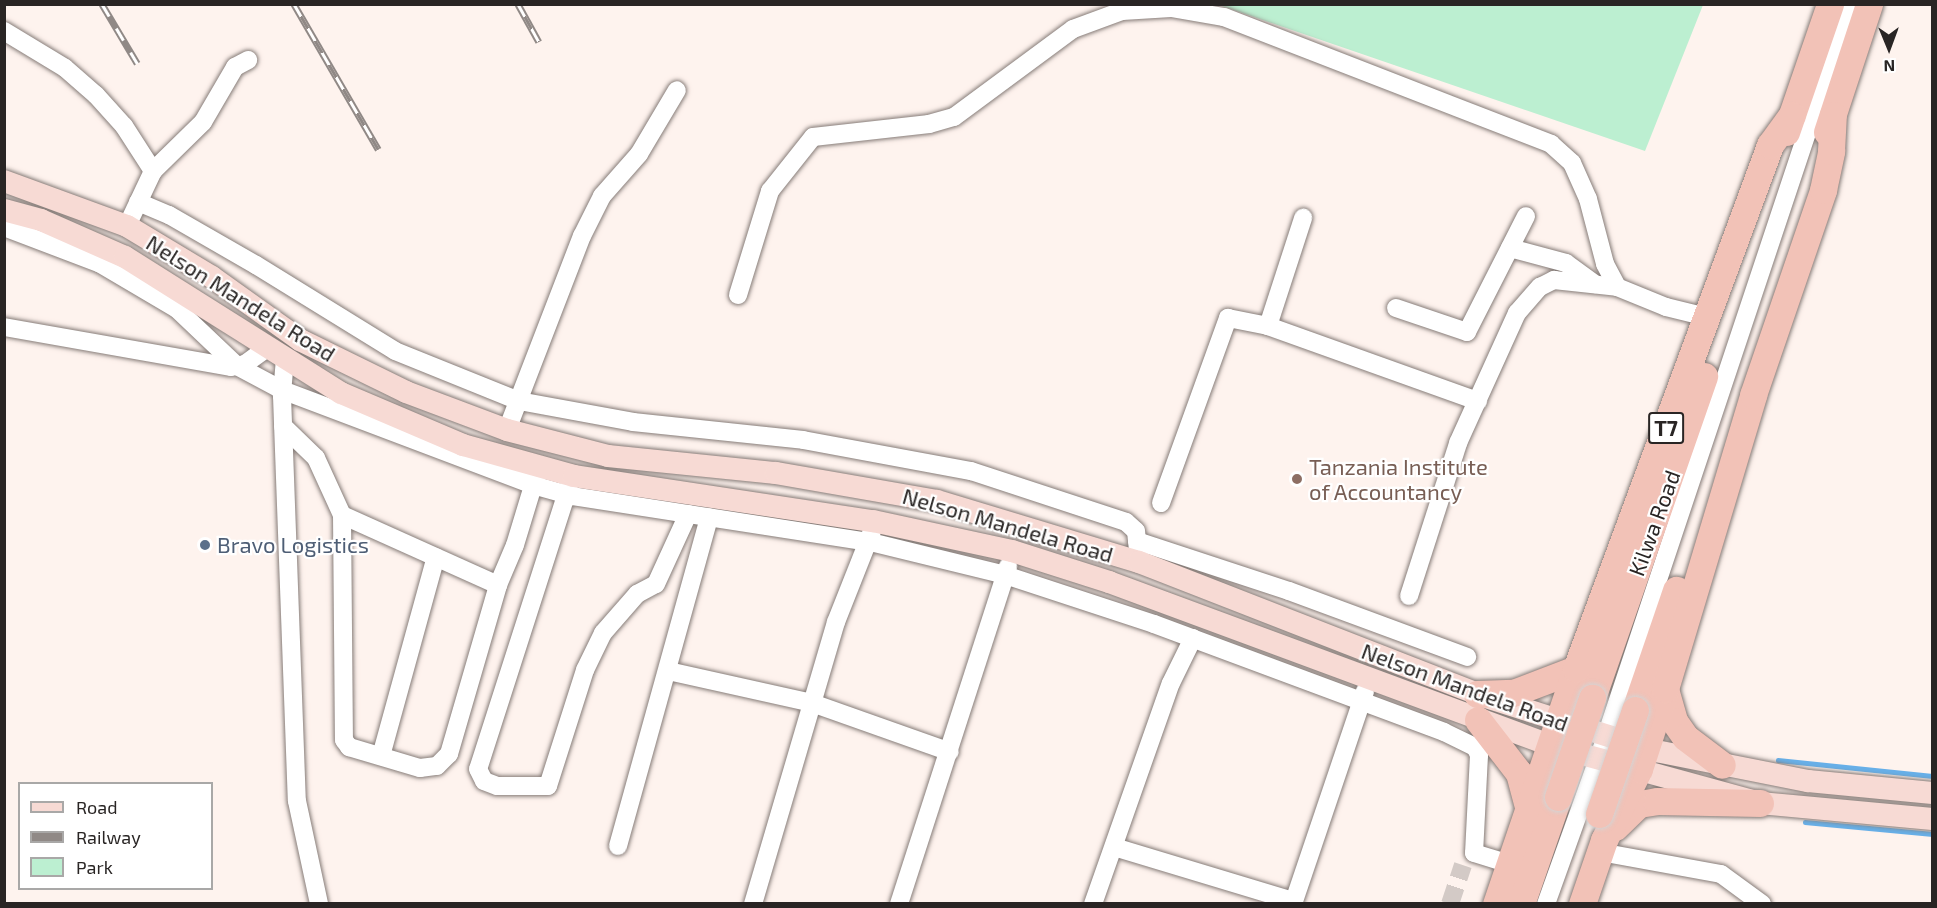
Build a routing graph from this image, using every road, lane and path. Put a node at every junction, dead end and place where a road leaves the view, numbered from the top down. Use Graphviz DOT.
graph roads {
  1 [pos="1830,4"];
  2 [pos="1850,4"];
  3 [pos="1869,4"];
  4 [pos="4,31"];
  5 [pos="248,60"];
  6 [pos="677,90"];
  7 [pos="1792,115"];
  8 [pos="1833,116"];
  9 [pos="153,171"];
  10 [pos="4,181"];
  11 [pos="138,202"];
  12 [pos="4,210"];
  13 [pos="1526,216"];
  14 [pos="1303,218"];
  15 [pos="127,226"];
  16 [pos="4,227"];
  17 [pos="1510,248"];
  18 [pos="1595,284"];
  19 [pos="1617,287"];
  20 [pos="738,295"];
  21 [pos="1396,308"];
  22 [pos="1707,317"];
  23 [pos="1268,326"];
  24 [pos="4,327"];
  25 [pos="276,353"];
  26 [pos="237,366"];
  27 [pos="282,390"];
  28 [pos="519,401"];
  29 [pos="1478,401"];
  30 [pos="283,426"];
  31 [pos="507,430"];
  32 [pos="535,477"];
  33 [pos="569,485"];
  34 [pos="1161,503"];
  35 [pos="688,514"];
  36 [pos="342,515"];
  37 [pos="709,517"];
  38 [pos="872,532"];
  39 [pos="1012,551"];
  40 [pos="1138,552"];
  41 [pos="436,557"];
  42 [pos="1005,575"];
  43 [pos="498,585"];
  44 [pos="1409,596"];
  45 [pos="1192,639"];
  46 [pos="1467,657"];
  47 [pos="1576,669"];
  48 [pos="668,671"];
  49 [pos="1370,678"];
  50 [pos="1665,689"];
  51 [pos="1361,700"];
  52 [pos="812,703"];
  53 [pos="1477,707"];
  54 [pos="1555,734"];
  55 [pos="1606,736"];
  56 [pos="950,752"];
  57 [pos="381,756"];
  58 [pos="1598,758"];
  59 [pos="1642,758"];
  60 [pos="1722,765"];
  61 [pos="1932,793"];
  62 [pos="1760,802"];
  63 [pos="1529,811"];
  64 [pos="1932,819"];
  65 [pos="1601,835"];
  66 [pos="618,846"];
  67 [pos="1114,847"];
  68 [pos="1509,864"];
  69 [pos="1293,902"];
  70 [pos="320,903"];
  71 [pos="753,903"];
  72 [pos="899,903"];
  73 [pos="1093,903"];
  74 [pos="1496,903"];
  75 [pos="1521,903"];
  76 [pos="1546,903"];
  77 [pos="1565,903"];
  78 [pos="1582,903"];
  79 [pos="1762,903"];
  1 -- 7 [label="highway, Kilwa Road / T7"];
  2 -- 55 [label="street"];
  3 -- 8 [label="highway, Kilwa Road"];
  4 -- 9 [label="street"];
  5 -- 9 [label="street"];
  6 -- 28 [label="street"];
  7 -- 22 [label="highway, T7"];
  7 -- 75 [label="highway, Kilwa Road / T7, bridge"];
  8 -- 50 [label="highway"];
  8 -- 65 [label="highway, Kilwa Road, bridge"];
  9 -- 11 [label="street"];
  10 -- 15 [label="main road, Nelson Mandela Road"];
  11 -- 15 [label="street"];
  11 -- 28 [label="street"];
  12 -- 25 [label="main road, Nelson Mandela Road"];
  13 -- 17 [label="street"];
  14 -- 23 [label="street"];
  15 -- 31 [label="main road, Nelson Mandela Road"];
  16 -- 26 [label="street"];
  17 -- 18 [label="street"];
  17 -- 21 [label="street"];
  18 -- 19 [label="street"];
  18 -- 29 [label="street"];
  19 -- 20 [label="street"];
  19 -- 22 [label="street"];
  22 -- 47 [label="highway, T7"];
  23 -- 29 [label="street"];
  23 -- 34 [label="street"];
  24 -- 26 [label="street"];
  25 -- 26 [label="street"];
  25 -- 27 [label="street"];
  25 -- 32 [label="main road, Nelson Mandela Road"];
  26 -- 27 [label="street"];
  27 -- 30 [label="street"];
  27 -- 32 [label="street"];
  28 -- 31 [label="street"];
  28 -- 40 [label="street"];
  29 -- 44 [label="street"];
  30 -- 36 [label="street"];
  30 -- 70 [label="street"];
  31 -- 40 [label="main road, Nelson Mandela Road"];
  32 -- 33 [label="main road, Nelson Mandela Road"];
  32 -- 43 [label="street"];
  33 -- 35 [label="street"];
  33 -- 35 [label="street"];
  33 -- 38 [label="main road, Nelson Mandela Road"];
  35 -- 37 [label="street"];
  36 -- 41 [label="street"];
  36 -- 57 [label="street"];
  37 -- 38 [label="street"];
  37 -- 48 [label="street"];
  38 -- 39 [label="main road, Nelson Mandela Road"];
  38 -- 42 [label="street"];
  38 -- 52 [label="street"];
  39 -- 42 [label="street"];
  39 -- 49 [label="main road, Nelson Mandela Road"];
  40 -- 46 [label="street"];
  40 -- 53 [label="main road, Nelson Mandela Road"];
  41 -- 43 [label="street"];
  41 -- 57 [label="street"];
  42 -- 45 [label="street"];
  42 -- 56 [label="street"];
  43 -- 57 [label="street"];
  45 -- 51 [label="street"];
  45 -- 67 [label="street"];
  47 -- 53 [label="highway"];
  47 -- 54 [label="highway, T7"];
  48 -- 52 [label="street"];
  48 -- 66 [label="street"];
  49 -- 51 [label="street"];
  49 -- 53 [label="main road, Nelson Mandela Road"];
  50 -- 59 [label="highway"];
  50 -- 60 [label="highway"];
  51 -- 68 [label="street"];
  51 -- 69 [label="street"];
  52 -- 56 [label="street"];
  52 -- 71 [label="street"];
  53 -- 54 [label="main road, Nelson Mandela Road"];
  53 -- 63 [label="highway"];
  54 -- 55 [label="main road, Nelson Mandela Road"];
  54 -- 58 [label="main road, Nelson Mandela Road"];
  54 -- 63 [label="highway, T7"];
  55 -- 58 [label="street"];
  55 -- 59 [label="main road, Nelson Mandela Road"];
  56 -- 72 [label="street"];
  58 -- 59 [label="main road, Nelson Mandela Road"];
  58 -- 76 [label="street"];
  59 -- 60 [label="main road, Nelson Mandela Road"];
  59 -- 62 [label="main road, Nelson Mandela Road"];
  59 -- 65 [label="highway"];
  60 -- 61 [label="main road, Nelson Mandela Road"];
  62 -- 64 [label="main road, Nelson Mandela Road"];
  62 -- 65 [label="highway"];
  63 -- 68 [label="highway, T7"];
  65 -- 77 [label="highway, Kilwa Road"];
  65 -- 78 [label="highway"];
  65 -- 79 [label="street"];
  67 -- 69 [label="street"];
  67 -- 73 [label="street"];
  68 -- 74 [label="highway, T7"];
}
